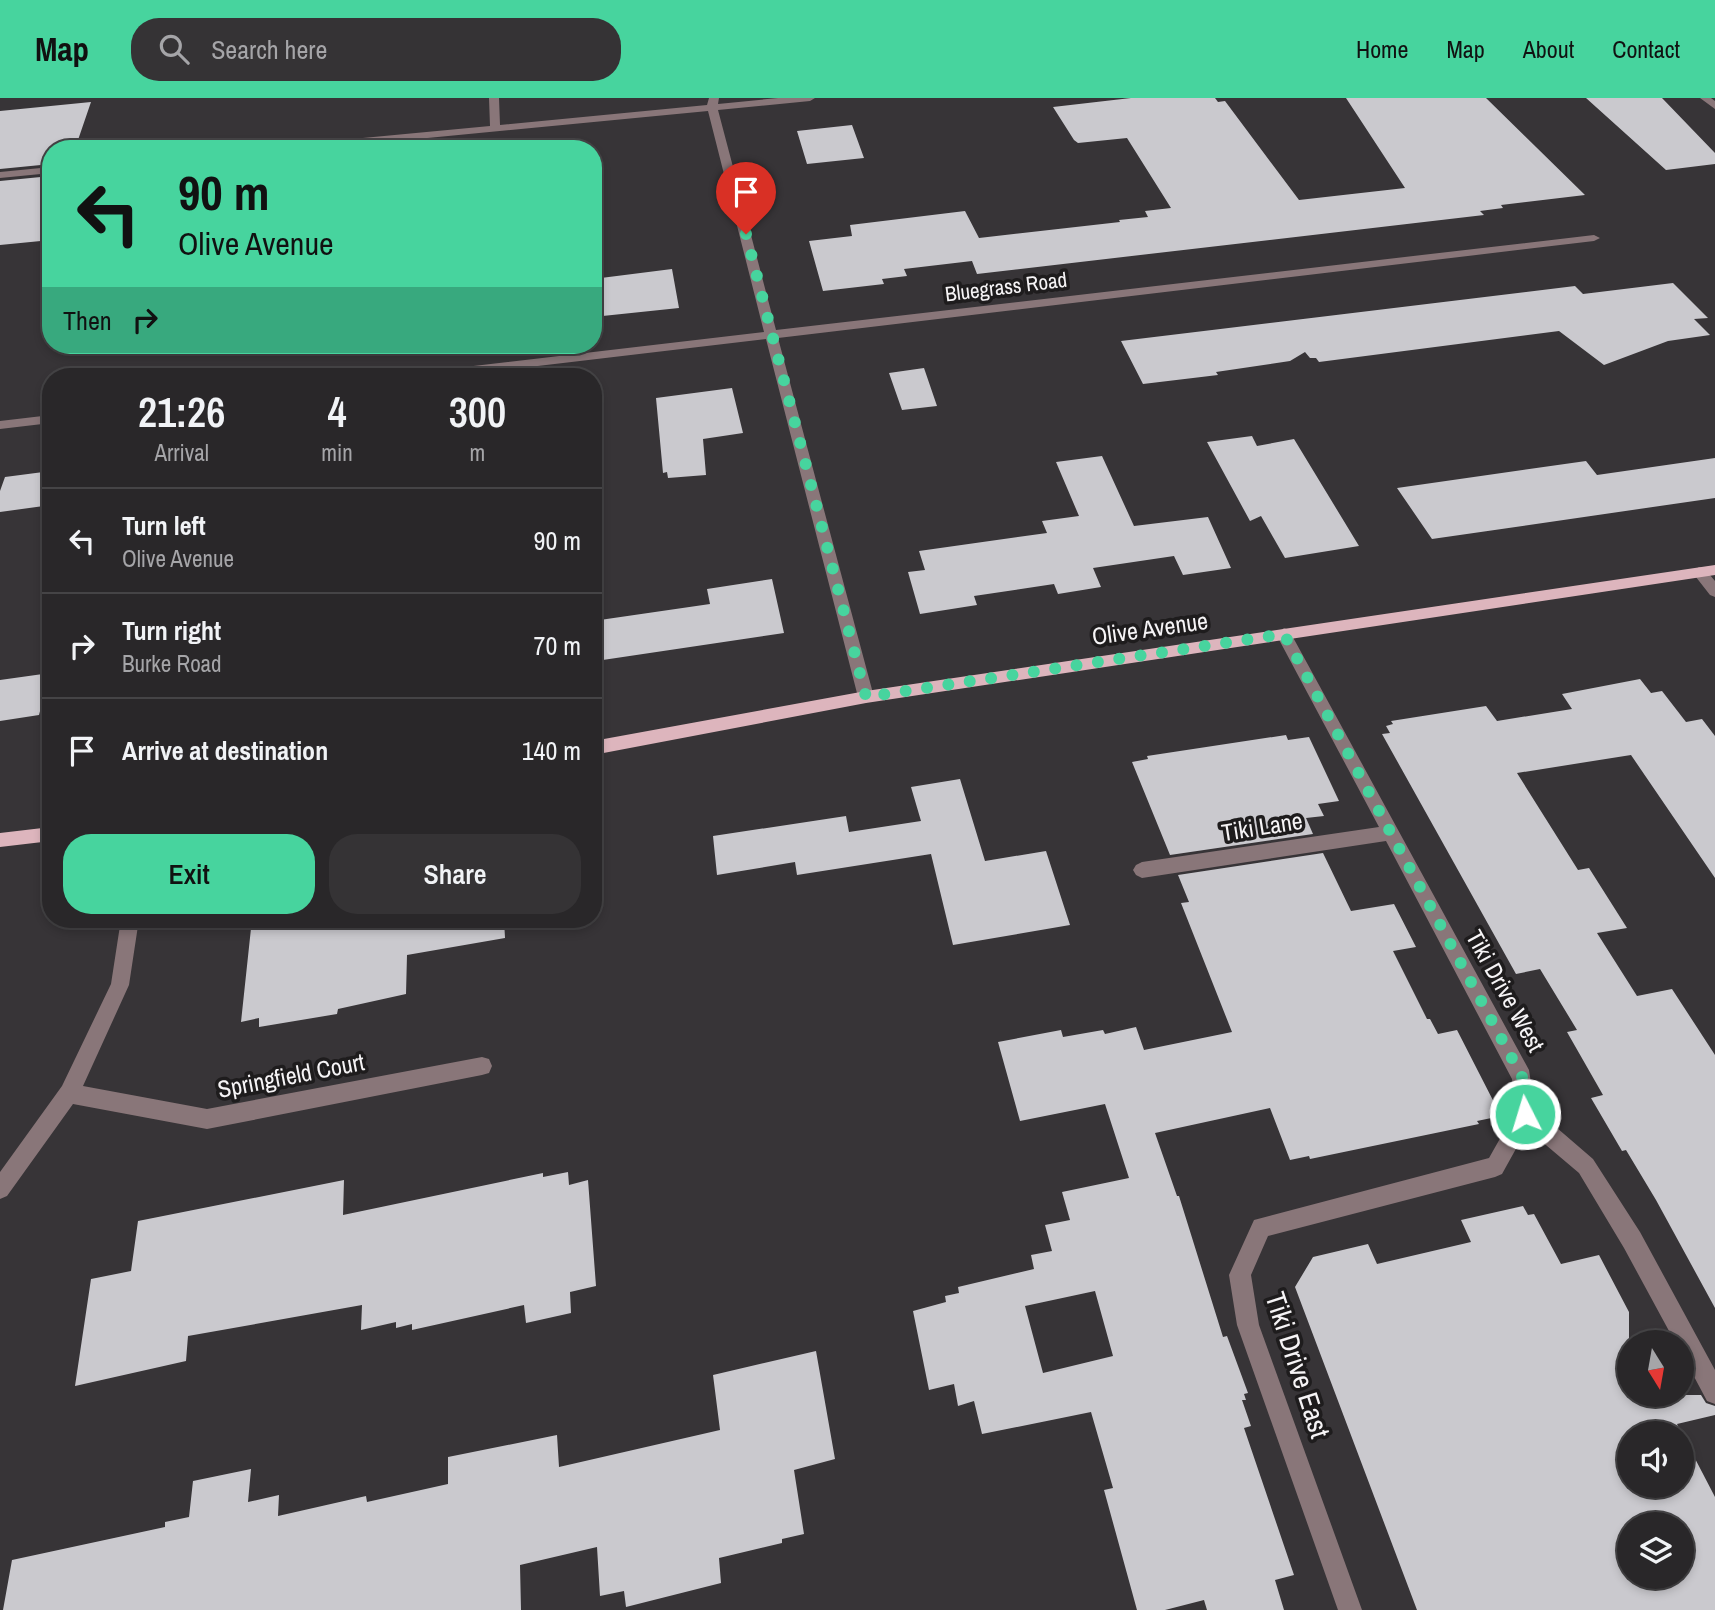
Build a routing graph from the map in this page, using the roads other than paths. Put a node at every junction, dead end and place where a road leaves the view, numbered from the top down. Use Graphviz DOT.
graph roads {
  1 [pos="494,98"];
  2 [pos="810,98"];
  3 [pos="1705,98"];
  4 [pos="713,103"];
  5 [pos="1715,106"];
  6 [pos="495,128"];
  7 [pos="371,140"];
  8 [pos="42,171"];
  9 [pos="0,175"];
  10 [pos="1594,238"];
  11 [pos="772,336"];
  12 [pos="492,368"];
  13 [pos="42,420"];
  14 [pos="0,425"];
  15 [pos="1707,571"];
  16 [pos="1715,591"];
  17 [pos="1284,634"];
  18 [pos="866,697"];
  19 [pos="602,746"];
  20 [pos="1389,833"];
  21 [pos="42,835"];
  22 [pos="0,840"];
  23 [pos="1142,870"];
  24 [pos="129,928"];
  25 [pos="482,1066"];
  26 [pos="69,1093"];
  27 [pos="1525,1114"];
  28 [pos="3,1179"];
  29 [pos="1715,1393"];
  30 [pos="1350,1610"];
  1 -- 6 [label="street"];
  2 -- 4 [label="street"];
  3 -- 5 [label="street"];
  4 -- 6 [label="street"];
  4 -- 11 [label="street"];
  6 -- 7 [label="street"];
  8 -- 9 [label="street"];
  10 -- 11 [label="street, Bluegrass Road"];
  11 -- 12 [label="street, Bluegrass Road"];
  11 -- 18 [label="street"];
  13 -- 14 [label="street"];
  15 -- 16 [label="street"];
  15 -- 17 [label="main road, Olive Avenue"];
  17 -- 18 [label="main road, Olive Avenue"];
  17 -- 20 [label="street, Tiki Drive West"];
  18 -- 19 [label="main road, Olive Avenue"];
  20 -- 23 [label="street, Tiki Lane"];
  20 -- 27 [label="street, Tiki Drive West"];
  21 -- 22 [label="main road"];
  24 -- 26 [label="street"];
  25 -- 26 [label="street, Springfield Court"];
  26 -- 28 [label="street"];
  27 -- 29 [label="street"];
  27 -- 30 [label="street, Tiki Drive East"];
}
